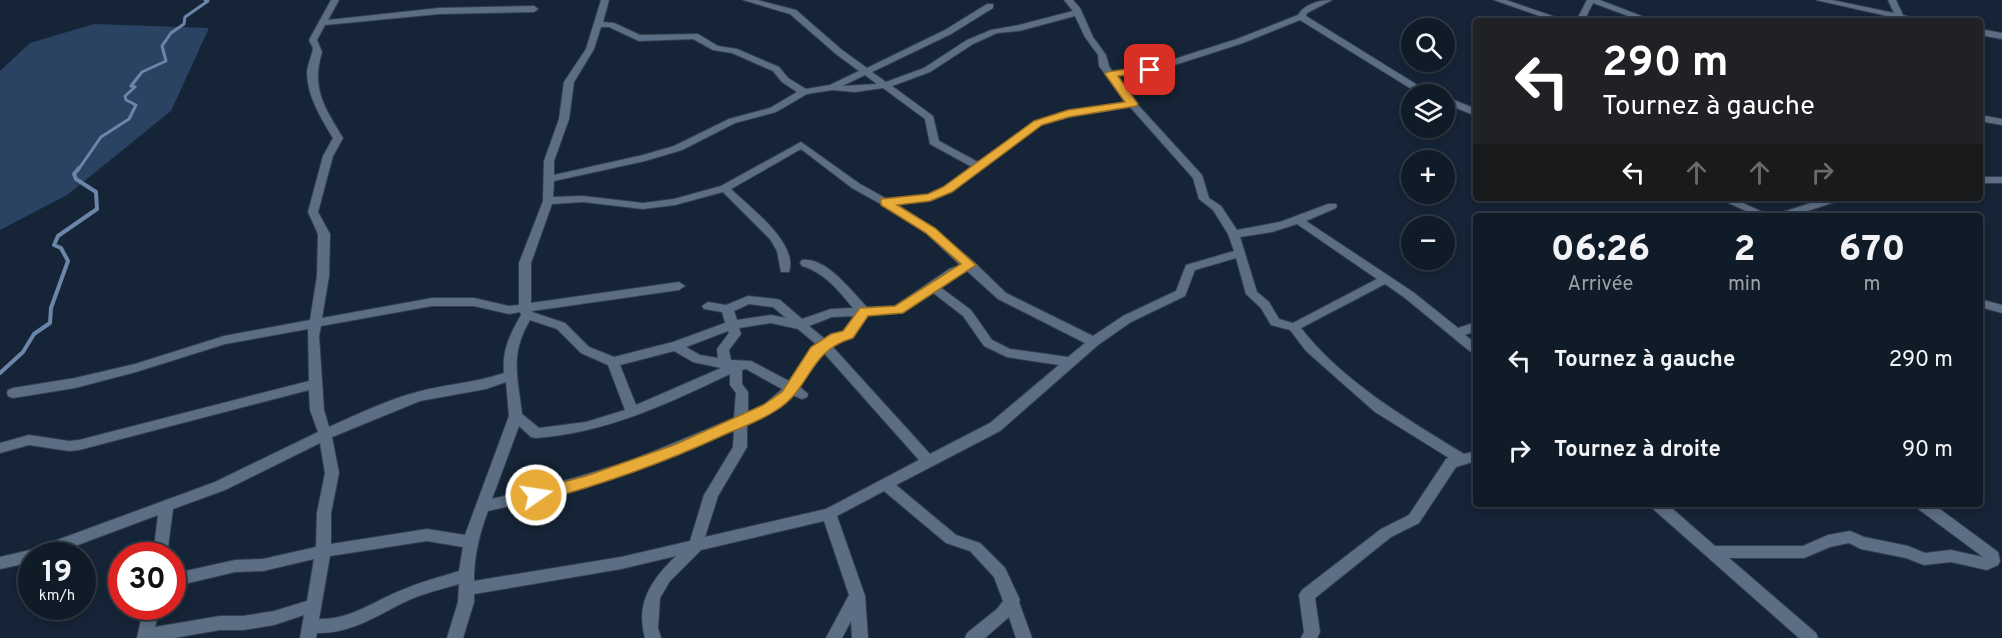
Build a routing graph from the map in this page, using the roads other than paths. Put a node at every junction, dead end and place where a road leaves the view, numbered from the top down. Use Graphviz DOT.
graph roads {
  1 [pos="335,0"];
  2 [pos="605,0"];
  3 [pos="747,0"];
  4 [pos="1068,0"];
  5 [pos="1328,0"];
  6 [pos="1498,0"];
  7 [pos="1592,0"];
  8 [pos="1820,0"];
  9 [pos="1892,0"];
  10 [pos="990,6"];
  11 [pos="534,9"];
  12 [pos="1077,13"];
  13 [pos="1301,16"];
  14 [pos="1554,18"];
  15 [pos="1582,18"];
  16 [pos="1642,18"];
  17 [pos="1897,18"];
  18 [pos="1901,18"];
  19 [pos="322,23"];
  20 [pos="599,24"];
  21 [pos="1983,33"];
  22 [pos="2002,36"];
  23 [pos="867,71"];
  24 [pos="1111,74"];
  25 [pos="885,83"];
  26 [pos="1410,84"];
  27 [pos="832,87"];
  28 [pos="804,92"];
  29 [pos="1132,104"];
  30 [pos="1455,104"];
  31 [pos="1473,112"];
  32 [pos="1983,119"];
  33 [pos="2002,122"];
  34 [pos="979,167"];
  35 [pos="549,179"];
  36 [pos="1983,180"];
  37 [pos="2002,180"];
  38 [pos="725,188"];
  39 [pos="548,201"];
  40 [pos="1730,201"];
  41 [pos="1828,201"];
  42 [pos="885,202"];
  43 [pos="1332,206"];
  44 [pos="1759,213"];
  45 [pos="1790,213"];
  46 [pos="1299,221"];
  47 [pos="1234,234"];
  48 [pos="1240,253"];
  49 [pos="806,263"];
  50 [pos="970,265"];
  51 [pos="785,269"];
  52 [pos="1384,280"];
  53 [pos="679,286"];
  54 [pos="932,287"];
  55 [pos="1983,304"];
  56 [pos="708,306"];
  57 [pos="727,309"];
  58 [pos="2002,309"];
  59 [pos="526,312"];
  60 [pos="864,312"];
  61 [pos="316,324"];
  62 [pos="799,325"];
  63 [pos="730,326"];
  64 [pos="1294,327"];
  65 [pos="1473,327"];
  66 [pos="1458,333"];
  67 [pos="1094,342"];
  68 [pos="824,345"];
  69 [pos="676,346"];
  70 [pos="1473,347"];
  71 [pos="612,362"];
  72 [pos="1070,362"];
  73 [pos="728,366"];
  74 [pos="511,375"];
  75 [pos="315,384"];
  76 [pos="797,391"];
  77 [pos="13,393"];
  78 [pos="632,411"];
  79 [pos="516,416"];
  80 [pos="741,420"];
  81 [pos="325,434"];
  82 [pos="0,448"];
  83 [pos="1469,458"];
  84 [pos="928,461"];
  85 [pos="884,483"];
  86 [pos="481,507"];
  87 [pos="1661,507"];
  88 [pos="1926,507"];
  89 [pos="166,508"];
  90 [pos="829,514"];
  91 [pos="70,542"];
  92 [pos="162,542"];
  93 [pos="471,542"];
  94 [pos="695,547"];
  95 [pos="323,551"];
  96 [pos="1714,552"];
  97 [pos="18,559"];
  98 [pos="0,563"];
  99 [pos="186,578"];
  100 [pos="467,582"];
  101 [pos="857,596"];
  102 [pos="1012,600"];
  103 [pos="312,606"];
  104 [pos="149,620"];
  105 [pos="309,632"];
  106 [pos="146,637"];
  107 [pos="455,638"];
  108 [pos="653,638"];
  109 [pos="834,638"];
  110 [pos="860,638"];
  111 [pos="973,638"];
  112 [pos="1024,638"];
  113 [pos="1309,638"];
  114 [pos="1810,638"];
  1 -- 19 [label="street"];
  2 -- 20 [label="street"];
  3 -- 23 [label="street"];
  4 -- 12 [label="street"];
  5 -- 13 [label="street"];
  6 -- 14 [label="street"];
  7 -- 15 [label="street"];
  7 -- 16 [label="street"];
  8 -- 17 [label="street"];
  9 -- 18 [label="street"];
  10 -- 23 [label="street"];
  11 -- 19 [label="street"];
  12 -- 24 [label="street"];
  12 -- 25 [label="street"];
  13 -- 24 [label="street"];
  13 -- 26 [label="street"];
  19 -- 61 [label="street"];
  20 -- 28 [label="street"];
  20 -- 35 [label="street"];
  21 -- 22 [label="street"];
  23 -- 25 [label="street"];
  23 -- 27 [label="street"];
  24 -- 29 [label="street"];
  25 -- 27 [label="street"];
  25 -- 34 [label="street"];
  27 -- 28 [label="street"];
  28 -- 35 [label="street"];
  29 -- 34 [label="street"];
  29 -- 47 [label="street"];
  30 -- 31 [label="street"];
  32 -- 33 [label="street"];
  34 -- 42 [label="street"];
  35 -- 39 [label="street"];
  36 -- 37 [label="street"];
  38 -- 39 [label="street"];
  38 -- 42 [label="street"];
  38 -- 51 [label="street"];
  39 -- 59 [label="street"];
  40 -- 44 [label="street"];
  41 -- 45 [label="street"];
  42 -- 50 [label="street"];
  43 -- 46 [label="street"];
  46 -- 47 [label="street"];
  46 -- 52 [label="street"];
  47 -- 48 [label="street"];
  48 -- 64 [label="street"];
  48 -- 67 [label="street"];
  49 -- 60 [label="street"];
  50 -- 54 [label="street"];
  50 -- 67 [label="street"];
  52 -- 64 [label="street"];
  52 -- 66 [label="street"];
  53 -- 59 [label="street"];
  54 -- 60 [label="street"];
  54 -- 72 [label="street"];
  55 -- 58 [label="street"];
  56 -- 57 [label="street"];
  57 -- 62 [label="street"];
  57 -- 63 [label="street"];
  59 -- 61 [label="street"];
  59 -- 71 [label="street"];
  59 -- 74 [label="street"];
  60 -- 62 [label="street"];
  60 -- 68 [label="street"];
  61 -- 75 [label="street"];
  61 -- 77 [label="street"];
  62 -- 63 [label="street"];
  62 -- 68 [label="street"];
  63 -- 69 [label="street"];
  63 -- 73 [label="street"];
  64 -- 83 [label="street"];
  65 -- 66 [label="street"];
  66 -- 70 [label="street"];
  67 -- 72 [label="street"];
  68 -- 76 [label="street"];
  68 -- 84 [label="street"];
  69 -- 71 [label="street"];
  69 -- 73 [label="street"];
  71 -- 78 [label="street"];
  72 -- 84 [label="street"];
  73 -- 76 [label="street"];
  73 -- 78 [label="street"];
  73 -- 80 [label="street"];
  74 -- 79 [label="street"];
  74 -- 81 [label="street"];
  75 -- 81 [label="street"];
  75 -- 82 [label="street"];
  76 -- 80 [label="street"];
  78 -- 79 [label="street"];
  79 -- 86 [label="street"];
  80 -- 86 [label="street"];
  80 -- 94 [label="street"];
  81 -- 89 [label="street"];
  81 -- 95 [label="street"];
  83 -- 113 [label="street"];
  84 -- 85 [label="street"];
  85 -- 90 [label="street"];
  85 -- 102 [label="street"];
  86 -- 93 [label="street"];
  87 -- 96 [label="street"];
  88 -- 96 [label="street"];
  89 -- 91 [label="street"];
  89 -- 92 [label="street"];
  90 -- 94 [label="street"];
  90 -- 101 [label="street"];
  93 -- 95 [label="street"];
  93 -- 100 [label="street"];
  94 -- 100 [label="street"];
  94 -- 108 [label="street"];
  95 -- 99 [label="street"];
  95 -- 103 [label="street"];
  96 -- 114 [label="street"];
  97 -- 98 [label="street"];
  100 -- 105 [label="street"];
  100 -- 107 [label="street"];
  101 -- 109 [label="street"];
  101 -- 110 [label="street"];
  102 -- 111 [label="street"];
  102 -- 112 [label="street"];
  103 -- 105 [label="street"];
  103 -- 106 [label="street"];
  104 -- 106 [label="street"];
}
